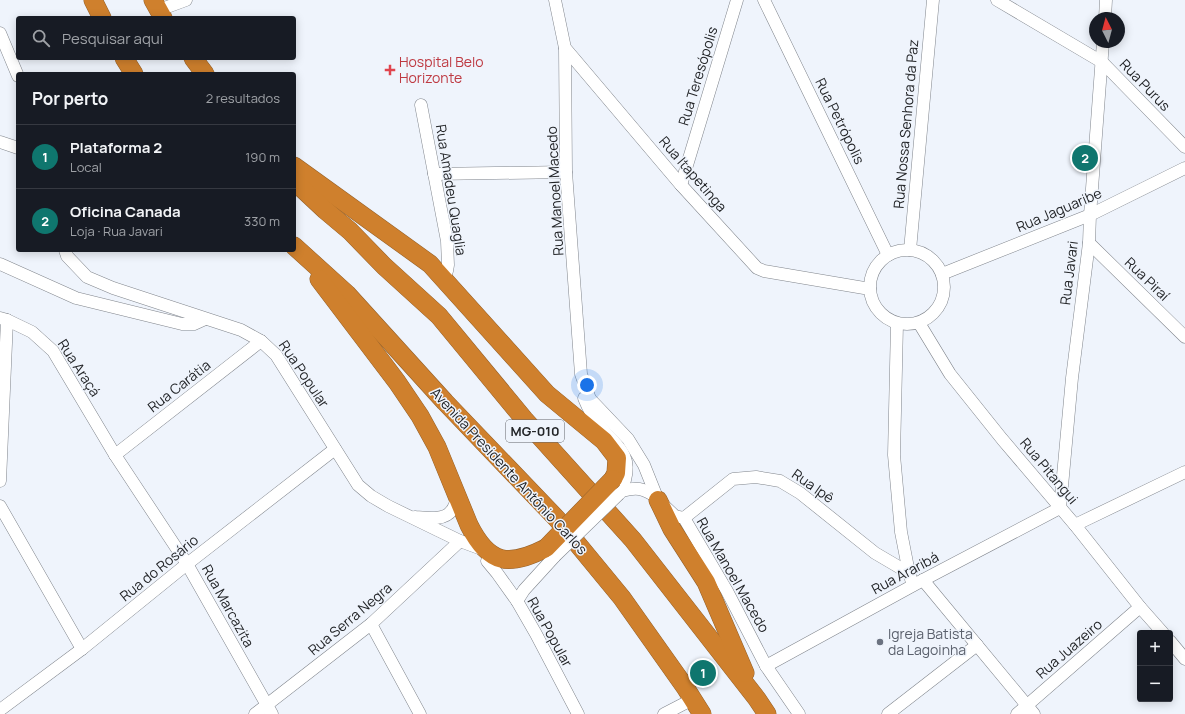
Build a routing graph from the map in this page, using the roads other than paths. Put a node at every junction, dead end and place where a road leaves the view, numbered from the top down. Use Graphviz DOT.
graph roads {
  1 [pos="93,0"];
  2 [pos="186,0"];
  3 [pos="556,0"];
  4 [pos="737,0"];
  5 [pos="764,0"];
  6 [pos="933,0"];
  7 [pos="997,0"];
  8 [pos="1106,0"];
  9 [pos="158,9"];
  10 [pos="1105,12"];
  11 [pos="101,16"];
  12 [pos="0,33"];
  13 [pos="565,48"];
  14 [pos="1103,48"];
  15 [pos="125,60"];
  16 [pos="194,60"];
  17 [pos="1102,62"];
  18 [pos="16,72"];
  19 [pos="133,72"];
  20 [pos="203,72"];
  21 [pos="421,105"];
  22 [pos="0,142"];
  23 [pos="16,147"];
  24 [pos="1185,148"];
  25 [pos="296,167"];
  26 [pos="1185,168"];
  27 [pos="566,172"];
  28 [pos="434,174"];
  29 [pos="296,183"];
  30 [pos="681,185"];
  31 [pos="1090,215"];
  32 [pos="1089,243"];
  33 [pos="296,248"];
  34 [pos="296,249"];
  35 [pos="910,250"];
  36 [pos="65,252"];
  37 [pos="888,255"];
  38 [pos="0,264"];
  39 [pos="942,274"];
  40 [pos="443,278"];
  41 [pos="870,289"];
  42 [pos="4,319"];
  43 [pos="204,319"];
  44 [pos="918,323"];
  45 [pos="897,324"];
  46 [pos="579,332"];
  47 [pos="1185,337"];
  48 [pos="261,341"];
  49 [pos="335,449"];
  50 [pos="115,454"];
  51 [pos="1185,472"];
  52 [pos="0,481"];
  53 [pos="618,488"];
  54 [pos="457,498"];
  55 [pos="657,498"];
  56 [pos="0,506"];
  57 [pos="1060,508"];
  58 [pos="412,517"];
  59 [pos="684,518"];
  60 [pos="1075,525"];
  61 [pos="460,541"];
  62 [pos="551,552"];
  63 [pos="483,554"];
  64 [pos="187,564"];
  65 [pos="909,573"];
  66 [pos="918,583"];
  67 [pos="517,602"];
  68 [pos="1140,606"];
  69 [pos="371,624"];
  70 [pos="1160,630"];
  71 [pos="977,645"];
  72 [pos="1173,645"];
  73 [pos="82,649"];
  74 [pos="1185,659"];
  75 [pos="766,666"];
  76 [pos="757,699"];
  77 [pos="697,707"];
  78 [pos="0,710"];
  79 [pos="269,710"];
  80 [pos="1030,710"];
  81 [pos="255,714"];
  82 [pos="420,714"];
  83 [pos="578,714"];
  84 [pos="664,714"];
  85 [pos="767,714"];
  86 [pos="799,714"];
  87 [pos="888,714"];
  88 [pos="1017,714"];
  1 -- 11 [label="highway"];
  2 -- 9 [label="street"];
  3 -- 13 [label="street, Rua Itapetinga"];
  4 -- 30 [label="street, Rua Teresópolis"];
  5 -- 37 [label="street, Rua Petrópolis"];
  6 -- 35 [label="street, Rua Nossa Senhora da Paz"];
  7 -- 17 [label="street, Rua Purus"];
  8 -- 10 [label="street"];
  12 -- 18 [label="street"];
  13 -- 27 [label="street, Rua Manoel Macedo"];
  13 -- 30 [label="street, Rua Itapetinga"];
  14 -- 17 [label="street, Rua Javari"];
  15 -- 19 [label="highway"];
  16 -- 20 [label="highway"];
  17 -- 24 [label="street, Rua Purus"];
  17 -- 31 [label="street, Rua Javari"];
  21 -- 28 [label="street, Rua Amadeu Quaglia"];
  22 -- 23 [label="street"];
  25 -- 40 [label="highway"];
  26 -- 31 [label="street, Rua Jaguaribe"];
  27 -- 28 [label="street"];
  27 -- 46 [label="street, Rua Manoel Macedo"];
  28 -- 40 [label="street, Rua Amadeu Quaglia"];
  29 -- 76 [label="highway, MG-010"];
  30 -- 41 [label="street, Rua Itapetinga"];
  31 -- 32 [label="street, Rua Javari"];
  31 -- 39 [label="street, Rua Jaguaribe"];
  32 -- 47 [label="street, Rua Piraí"];
  32 -- 57 [label="street, Rua Javari"];
  33 -- 77 [label="highway, Avenida Presidente Antônio Carlos / MG-010"];
  34 -- 54 [label="highway"];
  35 -- 37 [label="street"];
  35 -- 39 [label="street"];
  36 -- 43 [label="street, Rua Popular"];
  37 -- 41 [label="street"];
  38 -- 43 [label="street"];
  39 -- 44 [label="street"];
  40 -- 53 [label="highway"];
  41 -- 45 [label="street"];
  42 -- 50 [label="street, Rua Araçá"];
  42 -- 52 [label="street"];
  43 -- 48 [label="street, Rua Popular"];
  44 -- 45 [label="street"];
  44 -- 57 [label="street, Rua Pitangui"];
  45 -- 65 [label="street"];
  46 -- 53 [label="street, Rua Manoel Macedo"];
  46 -- 55 [label="street, Rua Manoel Macedo"];
  48 -- 49 [label="street, Rua Popular"];
  48 -- 50 [label="street, Rua Carátia"];
  49 -- 58 [label="street, Rua Popular"];
  49 -- 64 [label="street, Rua do Rosário"];
  50 -- 64 [label="street, Rua Marcazita"];
  51 -- 60 [label="street"];
  53 -- 55 [label="street"];
  53 -- 62 [label="highway, bridge"];
  54 -- 58 [label="street, Rua Popular"];
  54 -- 63 [label="highway"];
  55 -- 59 [label="street, Rua Manoel Macedo"];
  55 -- 76 [label="highway"];
  56 -- 73 [label="street"];
  57 -- 60 [label="street, Rua Pitangui"];
  57 -- 66 [label="street, Rua Araribá"];
  58 -- 61 [label="street, Rua Popular"];
  59 -- 65 [label="street, Rua Ipê"];
  59 -- 75 [label="street, Rua Manoel Macedo"];
  60 -- 68 [label="street, Rua Pitangui"];
  61 -- 63 [label="street, Rua Popular"];
  61 -- 69 [label="street, Rua Serra Negra"];
  62 -- 63 [label="highway"];
  62 -- 67 [label="street"];
  63 -- 67 [label="street, Rua Popular"];
  64 -- 73 [label="street, Rua do Rosário"];
  64 -- 79 [label="street, Rua Marcazita"];
  65 -- 66 [label="street"];
  66 -- 71 [label="street"];
  66 -- 75 [label="street, Rua Araribá"];
  67 -- 83 [label="street, Rua Popular"];
  68 -- 70 [label="street, Rua Pitangui"];
  68 -- 80 [label="street, Rua Juazeiro"];
  69 -- 79 [label="street, Rua Serra Negra"];
  69 -- 82 [label="street"];
  71 -- 80 [label="street"];
  71 -- 87 [label="street"];
  72 -- 74 [label="street"];
  73 -- 78 [label="street, Rua do Rosário"];
  75 -- 86 [label="street, Rua Manoel Macedo"];
  76 -- 85 [label="highway, MG-010"];
  77 -- 84 [label="street"];
  79 -- 81 [label="street, Rua Serra Negra"];
  80 -- 88 [label="street, Rua Juazeiro"];
}
